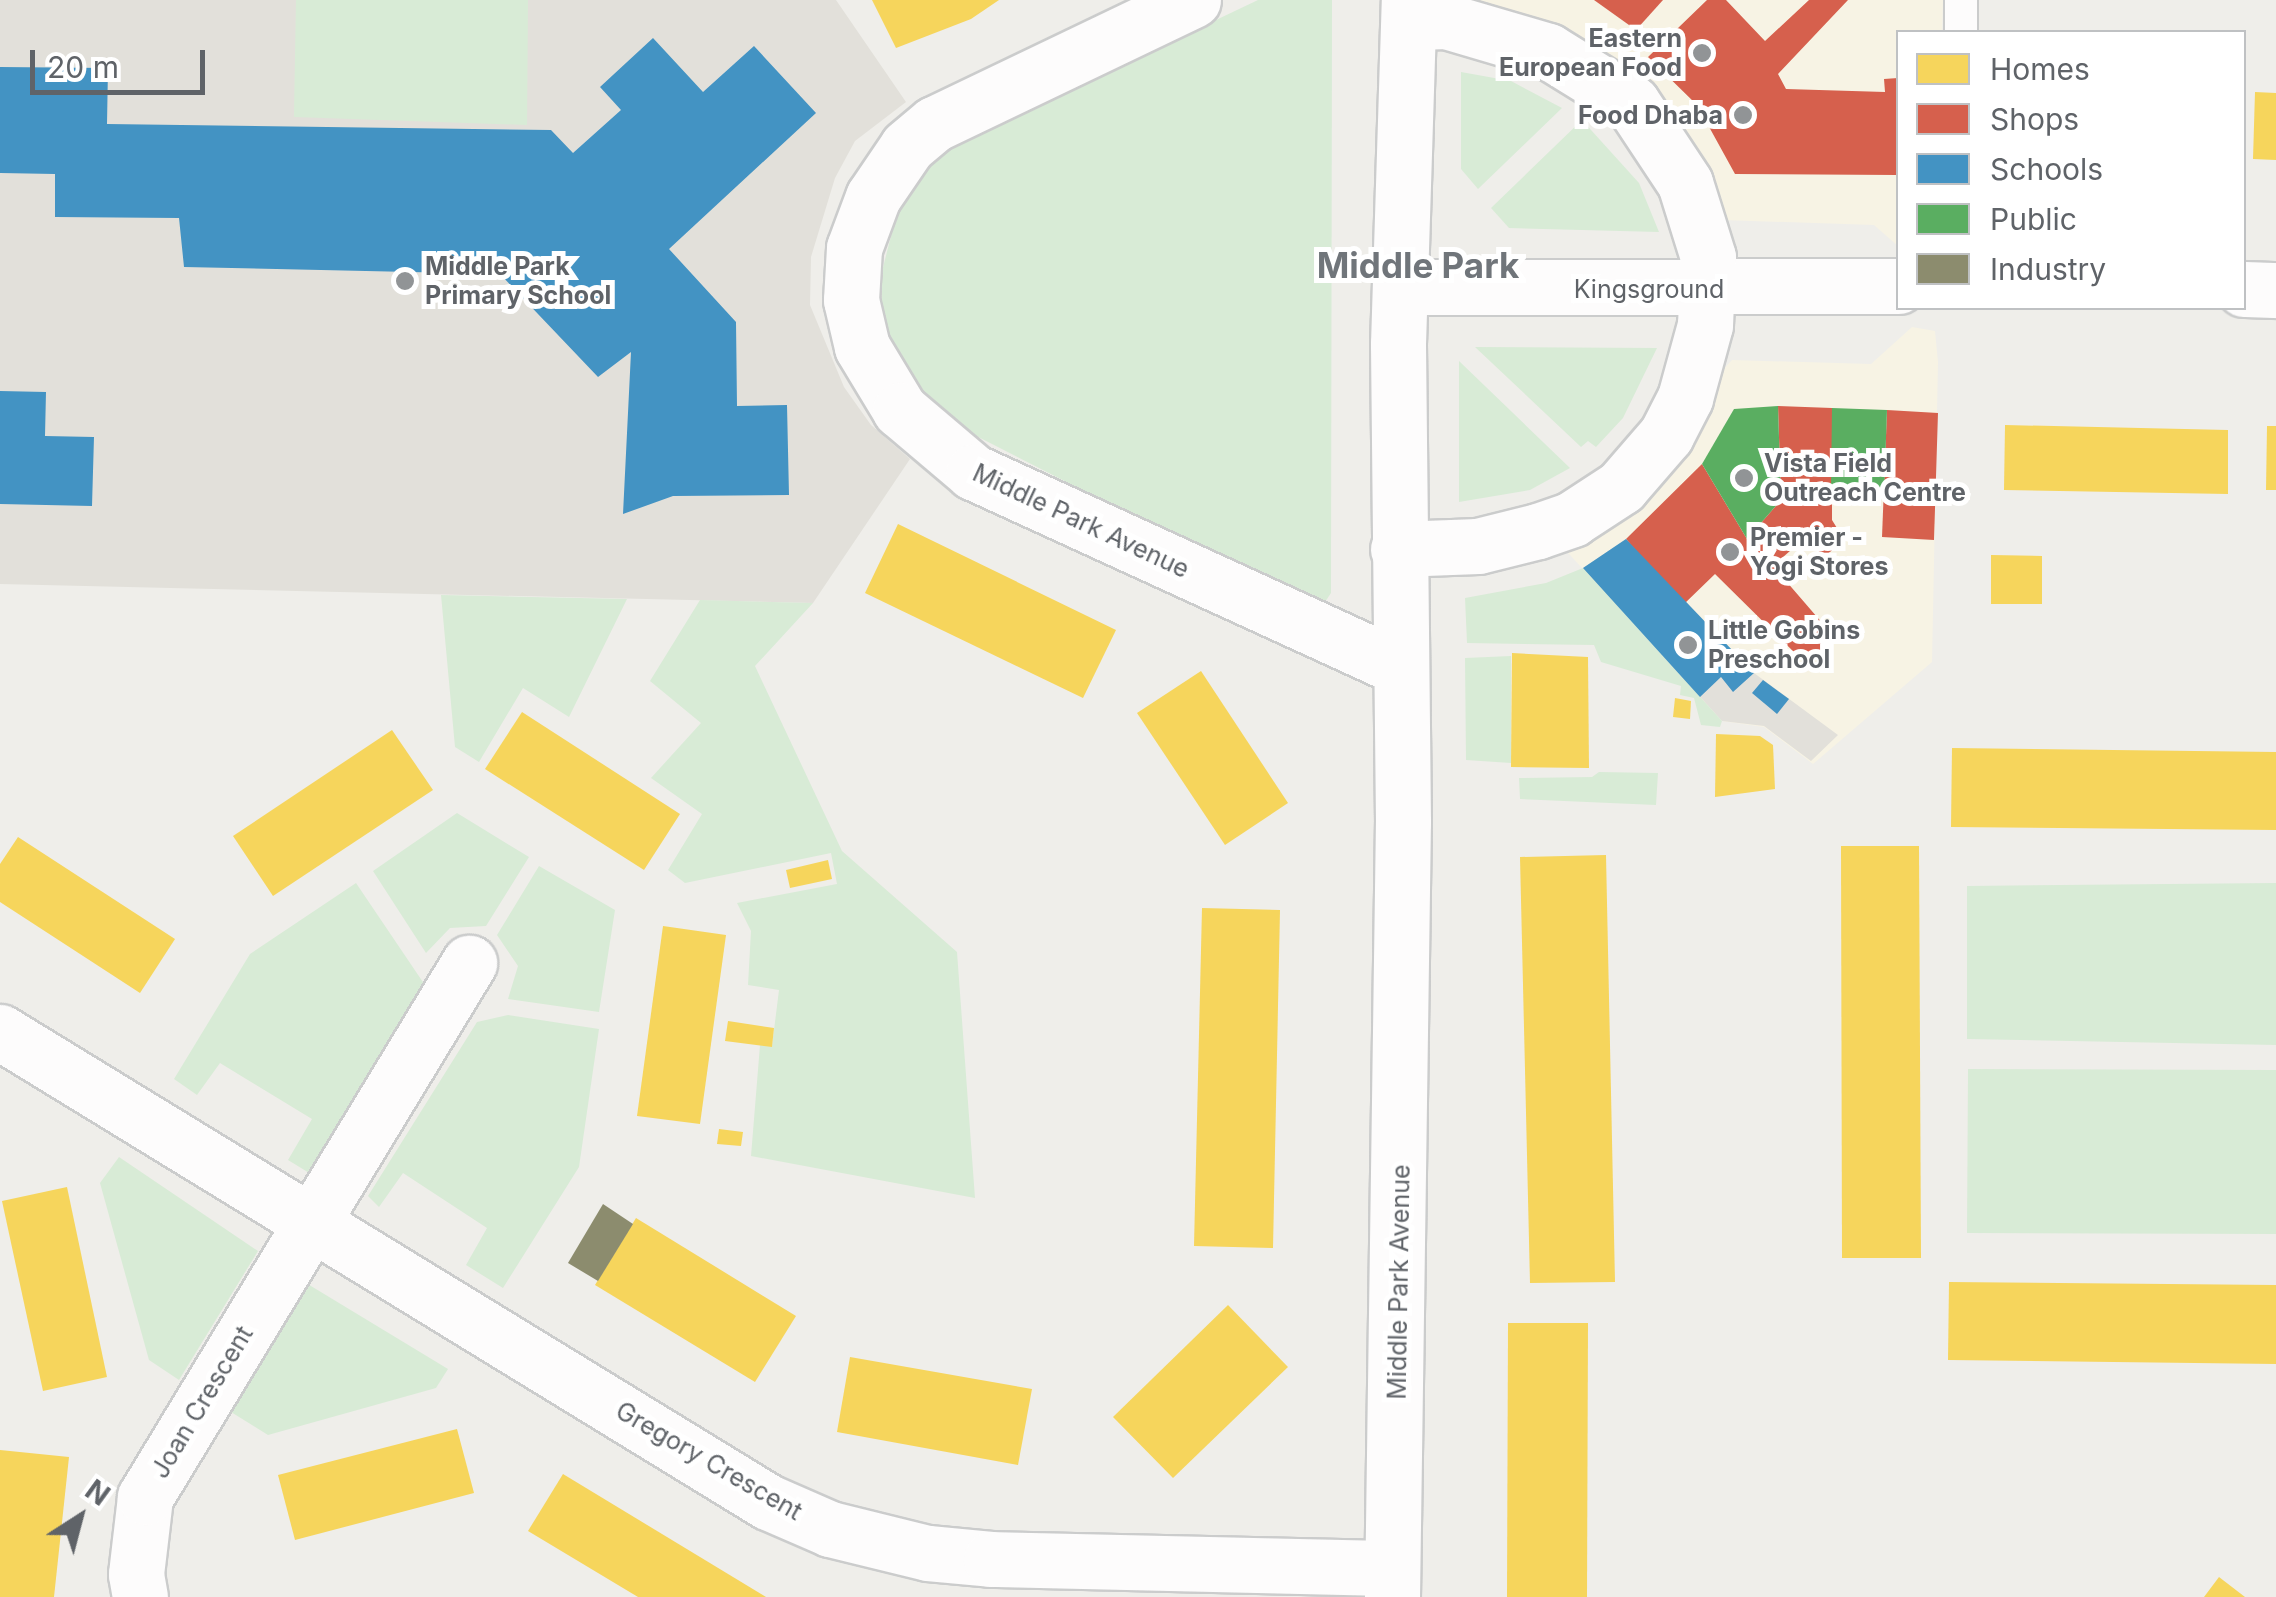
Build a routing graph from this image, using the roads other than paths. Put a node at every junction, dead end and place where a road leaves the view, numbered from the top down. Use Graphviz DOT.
graph roads {
  1 [pos="1193,0"];
  2 [pos="1962,0"];
  3 [pos="1409,11"];
  4 [pos="1961,30"];
  5 [pos="1896,286"];
  6 [pos="1400,287"];
  7 [pos="2246,289"];
  8 [pos="1707,290"];
  9 [pos="2276,290"];
  10 [pos="1398,548"];
  11 [pos="1397,666"];
  12 [pos="469,963"];
  13 [pos="0,1032"];
  14 [pos="311,1221"];
  15 [pos="1392,1583"];
  16 [pos="140,1597"];
  1 -- 11 [label="street, Middle Park Avenue"];
  2 -- 4 [label="lane"];
  3 -- 6 [label="street, Middle Park Avenue"];
  3 -- 8 [label="street"];
  5 -- 8 [label="street, Kingsground"];
  6 -- 8 [label="street, Kingsground"];
  6 -- 10 [label="street, Middle Park Avenue"];
  7 -- 9 [label="street"];
  8 -- 10 [label="street"];
  10 -- 11 [label="street, Middle Park Avenue"];
  11 -- 15 [label="street, Middle Park Avenue"];
  12 -- 14 [label="street"];
  13 -- 14 [label="street, Gregory Crescent"];
  14 -- 15 [label="street, Gregory Crescent"];
  14 -- 16 [label="street, Joan Crescent"];
}
